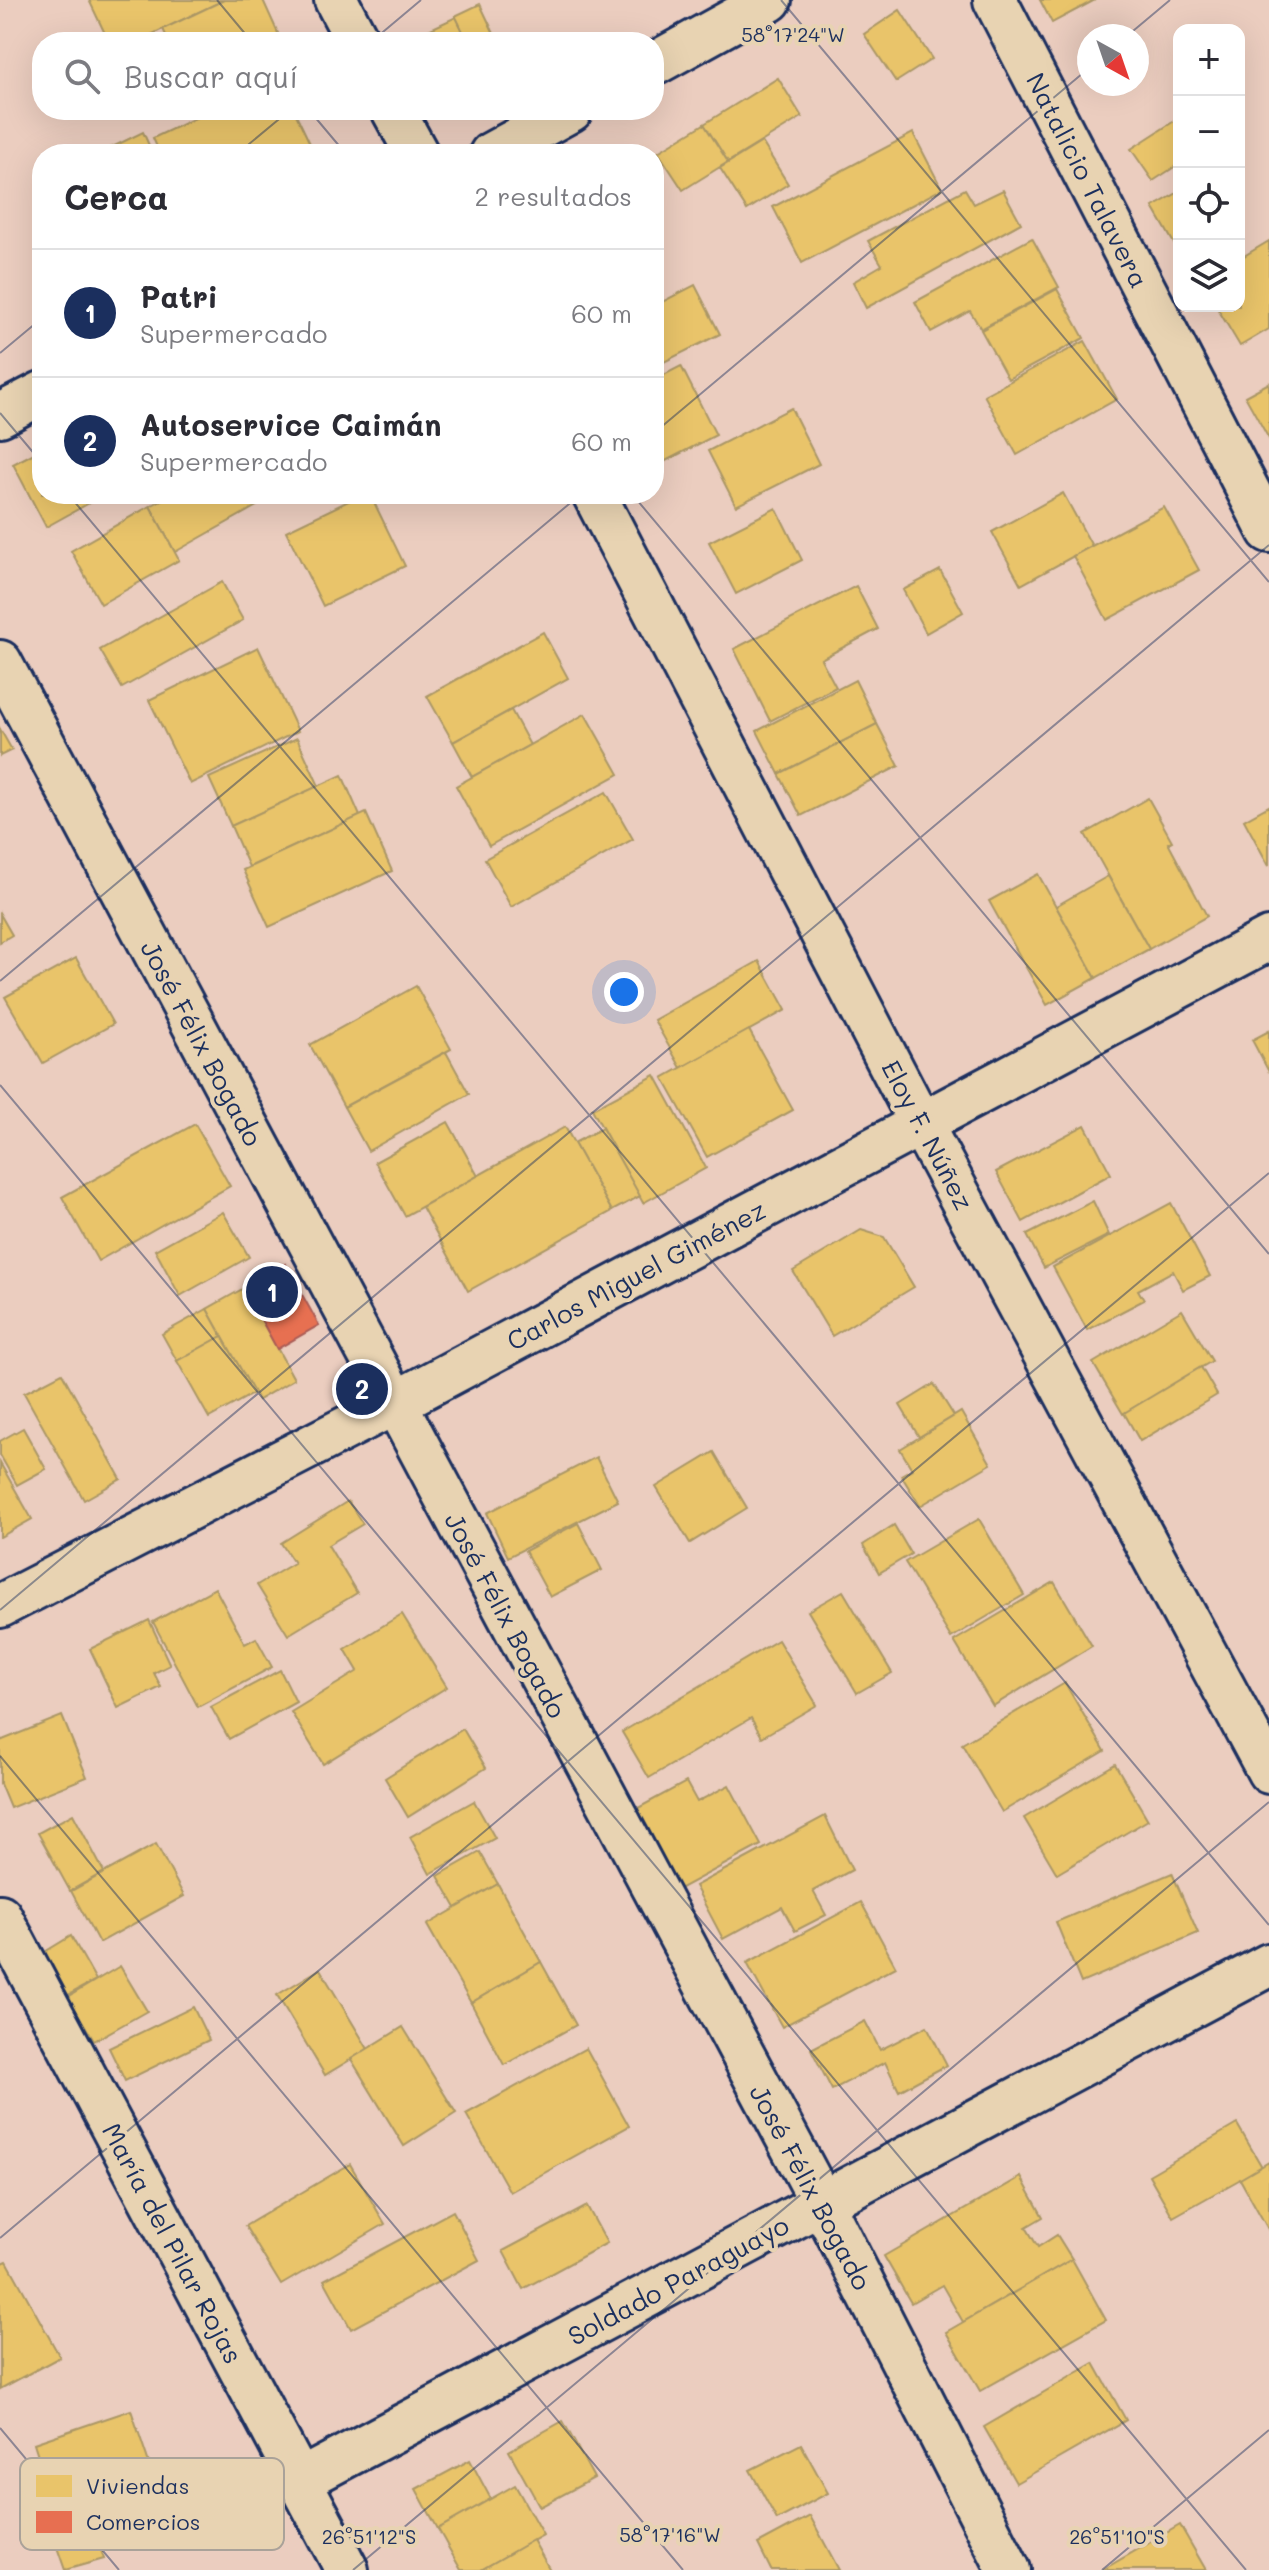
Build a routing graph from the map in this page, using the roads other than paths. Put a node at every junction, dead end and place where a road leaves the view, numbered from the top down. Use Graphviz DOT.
graph roads {
  1 [pos="336,0"];
  2 [pos="770,0"];
  3 [pos="995,0"];
  4 [pos="353,32"];
  5 [pos="664,58"];
  6 [pos="398,120"];
  7 [pos="553,120"];
  8 [pos="412,144"];
  9 [pos="509,144"];
  10 [pos="32,398"];
  11 [pos="0,415"];
  12 [pos="599,504"];
  13 [pos="1269,531"];
  14 [pos="0,662"];
  15 [pos="1269,939"];
  16 [pos="921,1124"];
  17 [pos="393,1404"];
  18 [pos="0,1606"];
  19 [pos="1269,1772"];
  20 [pos="0,1916"];
  21 [pos="1269,1965"];
  22 [pos="822,2203"];
  23 [pos="299,2481"];
  24 [pos="347,2570"];
  25 [pos="1009,2570"];
  1 -- 4 [label="street"];
  2 -- 5 [label="street"];
  3 -- 13 [label="street, Natalicio Talavera"];
  6 -- 8 [label="street"];
  7 -- 9 [label="street"];
  10 -- 11 [label="street"];
  12 -- 16 [label="street, Eloy F. Núñez"];
  14 -- 17 [label="street, José Félix Bogado"];
  15 -- 16 [label="street, Carlos Miguel Giménez"];
  16 -- 17 [label="street, Carlos Miguel Giménez"];
  16 -- 19 [label="street, Eloy F. Núñez"];
  17 -- 18 [label="street, Carlos Miguel Giménez"];
  17 -- 22 [label="street, José Félix Bogado"];
  20 -- 23 [label="street, María del Pilar Rojas"];
  21 -- 22 [label="street, Soldado Paraguayo"];
  22 -- 23 [label="street, Soldado Paraguayo"];
  22 -- 25 [label="street, José Félix Bogado"];
  23 -- 24 [label="street, María del Pilar Rojas"];
}
